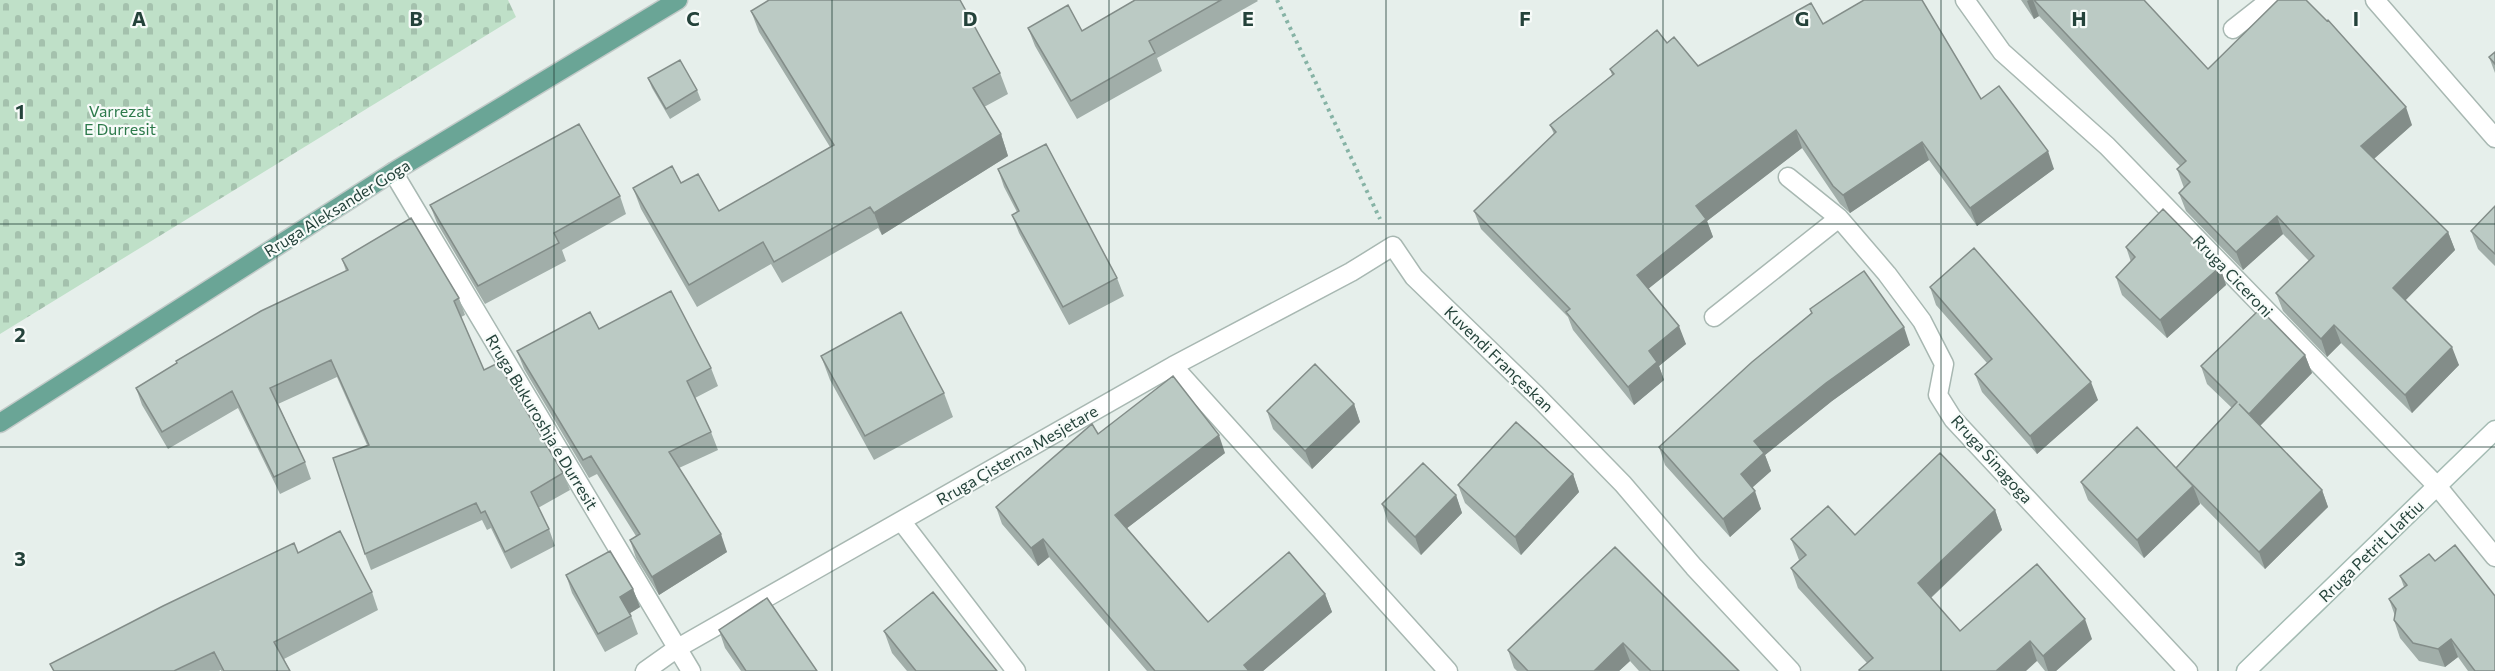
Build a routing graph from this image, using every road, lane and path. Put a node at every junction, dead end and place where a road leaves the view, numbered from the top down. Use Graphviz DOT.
graph roads {
  1 [pos="678,0"];
  2 [pos="1277,0"];
  3 [pos="1965,0"];
  4 [pos="2270,0"];
  5 [pos="2374,0"];
  6 [pos="2233,29"];
  7 [pos="2495,138"];
  8 [pos="393,172"];
  9 [pos="1788,177"];
  10 [pos="1839,218"];
  11 [pos="1393,246"];
  12 [pos="1714,317"];
  13 [pos="1173,366"];
  14 [pos="0,423"];
  15 [pos="2495,430"];
  16 [pos="2437,486"];
  17 [pos="902,522"];
  18 [pos="2495,557"];
  19 [pos="676,649"];
  20 [pos="645,671"];
  21 [pos="691,671"];
  22 [pos="1016,671"];
  23 [pos="1448,671"];
  24 [pos="1791,671"];
  25 [pos="2188,671"];
  26 [pos="2246,671"];
  1 -- 8 [label="main road, Rruga Aleksander Goga"];
  2 -- 11 [label="path"];
  3 -- 16 [label="street, Rruga Ciceroni"];
  4 -- 6 [label="street"];
  5 -- 7 [label="street"];
  8 -- 14 [label="main road, Rruga Aleksander Goga"];
  8 -- 19 [label="street, Rruga Bukuroshja e Durresit"];
  9 -- 10 [label="street, Rruga Sinagoga"];
  10 -- 12 [label="street"];
  10 -- 25 [label="street, Rruga Sinagoga"];
  11 -- 13 [label="street, Rruga Çisterna Mesjetare"];
  11 -- 24 [label="street, Kuvendi Françeskan"];
  13 -- 17 [label="street, Rruga Çisterna Mesjetare"];
  13 -- 23 [label="street"];
  15 -- 16 [label="street, Rruga Petrit Llaftiu"];
  16 -- 18 [label="street, Rruga Ciceroni"];
  16 -- 26 [label="street, Rruga Petrit Llaftiu"];
  17 -- 19 [label="street, Rruga Çisterna Mesjetare"];
  17 -- 22 [label="street"];
  19 -- 20 [label="street, Rruga Çisterna Mesjetare"];
  19 -- 21 [label="street, Rruga Bukuroshja e Durresit"];
}
